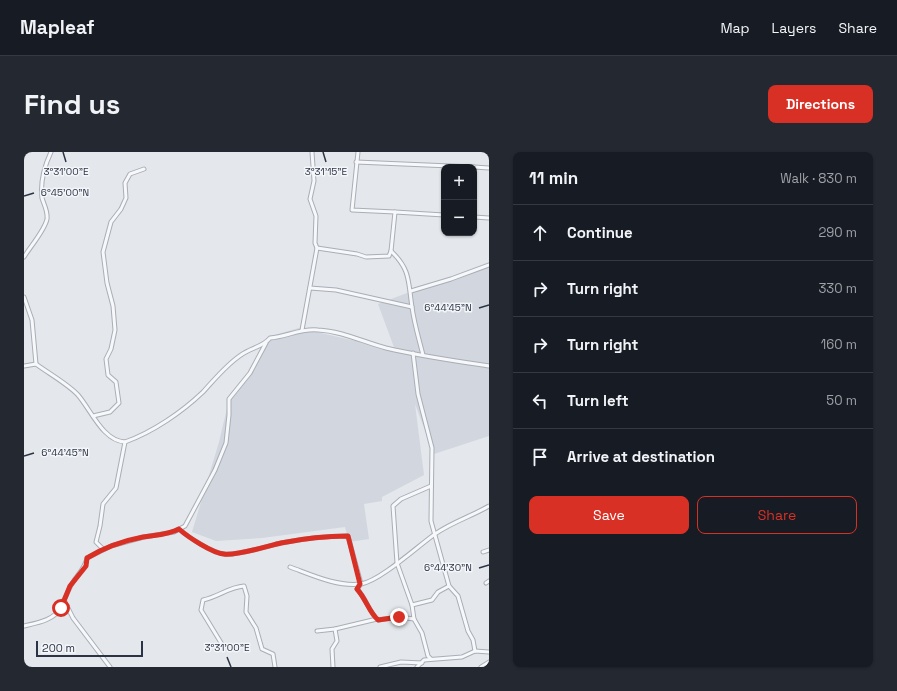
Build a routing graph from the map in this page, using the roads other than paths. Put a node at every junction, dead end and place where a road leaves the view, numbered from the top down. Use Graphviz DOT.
graph roads {
  1 [pos="51,152"];
  2 [pos="312,152"];
  3 [pos="358,152"];
  4 [pos="356,162"];
  5 [pos="441,166"];
  6 [pos="477,167"];
  7 [pos="489,168"];
  8 [pos="144,169"];
  9 [pos="395,212"];
  10 [pos="441,215"];
  11 [pos="477,217"];
  12 [pos="489,218"];
  13 [pos="317,248"];
  14 [pos="391,251"];
  15 [pos="24,256"];
  16 [pos="489,265"];
  17 [pos="310,288"];
  18 [pos="411,291"];
  19 [pos="24,296"];
  20 [pos="412,308"];
  21 [pos="302,330"];
  22 [pos="266,343"];
  23 [pos="413,353"];
  24 [pos="423,355"];
  25 [pos="36,364"];
  26 [pos="24,366"];
  27 [pos="489,366"];
  28 [pos="94,416"];
  29 [pos="125,442"];
  30 [pos="430,486"];
  31 [pos="489,506"];
  32 [pos="179,529"];
  33 [pos="434,534"];
  34 [pos="103,550"];
  35 [pos="489,550"];
  36 [pos="483,552"];
  37 [pos="397,563"];
  38 [pos="290,567"];
  39 [pos="360,584"];
  40 [pos="449,586"];
  41 [pos="64,600"];
  42 [pos="412,605"];
  43 [pos="376,619"];
  44 [pos="414,619"];
  45 [pos="24,626"];
  46 [pos="335,629"];
  47 [pos="317,631"];
  48 [pos="223,646"];
  49 [pos="475,651"];
  50 [pos="489,652"];
  51 [pos="431,659"];
  52 [pos="489,662"];
  53 [pos="422,663"];
  54 [pos="380,666"];
  55 [pos="110,667"];
  56 [pos="275,667"];
  57 [pos="333,667"];
  58 [pos="374,667"];
  59 [pos="417,667"];
  60 [pos="481,667"];
  1 -- 15 [label="street"];
  2 -- 13 [label="street"];
  3 -- 4 [label="street"];
  4 -- 5 [label="street"];
  4 -- 9 [label="street"];
  6 -- 7 [label="street"];
  8 -- 28 [label="street"];
  9 -- 10 [label="street"];
  9 -- 14 [label="street"];
  11 -- 12 [label="street"];
  13 -- 14 [label="street"];
  13 -- 17 [label="street"];
  14 -- 18 [label="street"];
  16 -- 18 [label="street"];
  17 -- 20 [label="street"];
  17 -- 21 [label="street"];
  18 -- 20 [label="street"];
  19 -- 25 [label="street"];
  20 -- 24 [label="street"];
  21 -- 22 [label="street"];
  21 -- 23 [label="street"];
  22 -- 29 [label="street"];
  22 -- 32 [label="street"];
  23 -- 24 [label="street"];
  23 -- 30 [label="street"];
  24 -- 27 [label="street"];
  25 -- 26 [label="street"];
  25 -- 28 [label="street"];
  28 -- 29 [label="street"];
  29 -- 34 [label="street"];
  30 -- 33 [label="street"];
  30 -- 37 [label="street"];
  31 -- 33 [label="street"];
  32 -- 34 [label="street"];
  32 -- 39 [label="street"];
  33 -- 37 [label="street"];
  33 -- 40 [label="street"];
  34 -- 41 [label="street"];
  35 -- 36 [label="street"];
  37 -- 39 [label="street"];
  37 -- 42 [label="street"];
  38 -- 39 [label="street"];
  39 -- 43 [label="street"];
  40 -- 42 [label="street"];
  40 -- 49 [label="street"];
  41 -- 45 [label="street"];
  41 -- 55 [label="street"];
  42 -- 44 [label="street"];
  43 -- 44 [label="street"];
  43 -- 46 [label="street"];
  44 -- 51 [label="street"];
  46 -- 47 [label="street"];
  46 -- 57 [label="street"];
  48 -- 56 [label="street"];
  49 -- 50 [label="street"];
  49 -- 51 [label="street"];
  51 -- 53 [label="street"];
  52 -- 60 [label="street"];
  53 -- 54 [label="street"];
  53 -- 59 [label="street"];
  54 -- 58 [label="street"];
}
